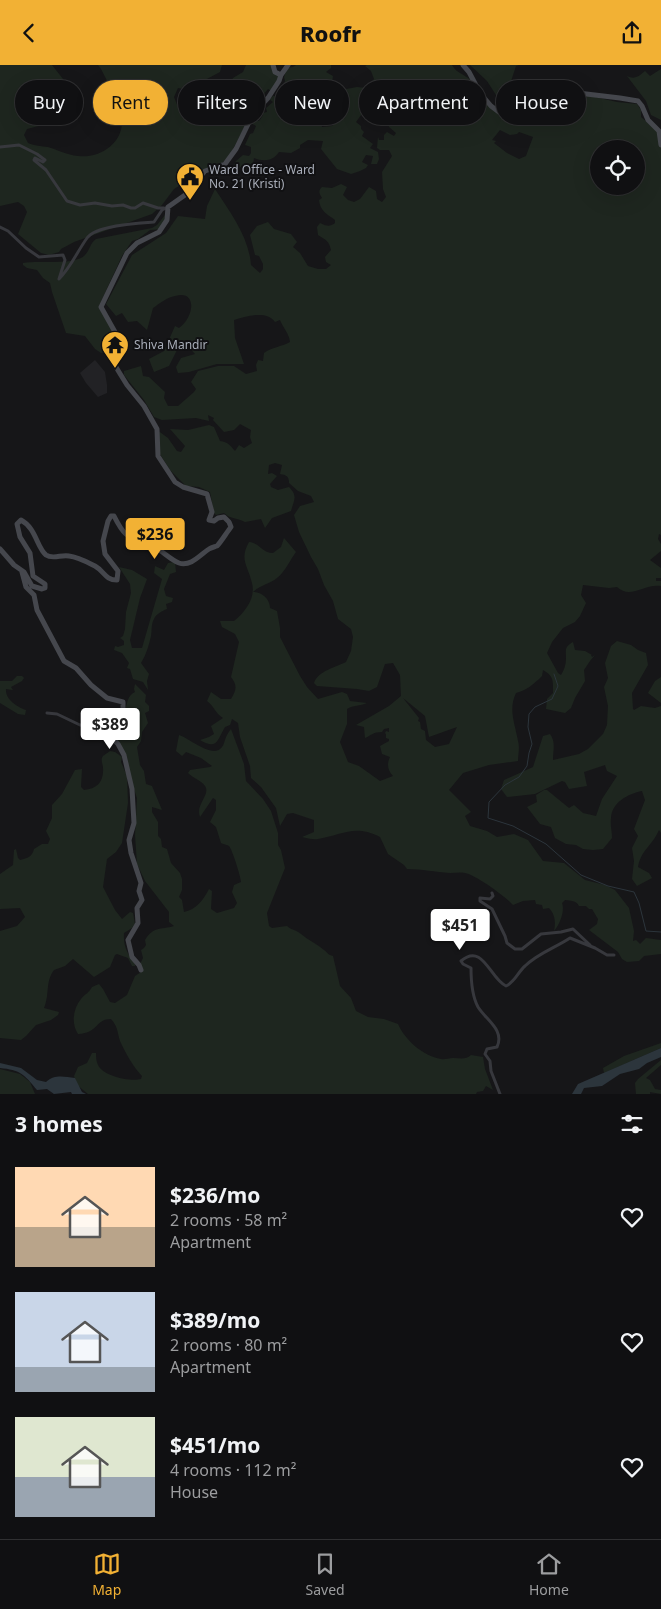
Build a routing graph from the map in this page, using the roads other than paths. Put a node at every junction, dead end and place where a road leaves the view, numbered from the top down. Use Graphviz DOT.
graph roads {
  1 [pos="273,65"];
  2 [pos="288,65"];
  3 [pos="463,65"];
  4 [pos="281,75"];
  5 [pos="661,145"];
  6 [pos="0,147"];
  7 [pos="167,208"];
  8 [pos="0,227"];
  9 [pos="0,549"];
  10 [pos="21,569"];
  11 [pos="47,713"];
  12 [pos="107,730"];
  13 [pos="492,893"];
  14 [pos="595,948"];
  15 [pos="614,955"];
  16 [pos="141,970"];
  17 [pos="500,1094"];
  1 -- 4 [label="street"];
  2 -- 4 [label="street"];
  3 -- 5 [label="street"];
  4 -- 7 [label="street"];
  6 -- 7 [label="street"];
  7 -- 8 [label="street"];
  7 -- 10 [label="street"];
  9 -- 10 [label="street"];
  10 -- 12 [label="street"];
  11 -- 12 [label="street"];
  12 -- 16 [label="street"];
  13 -- 14 [label="street"];
  14 -- 15 [label="street"];
  14 -- 17 [label="street"];
}
